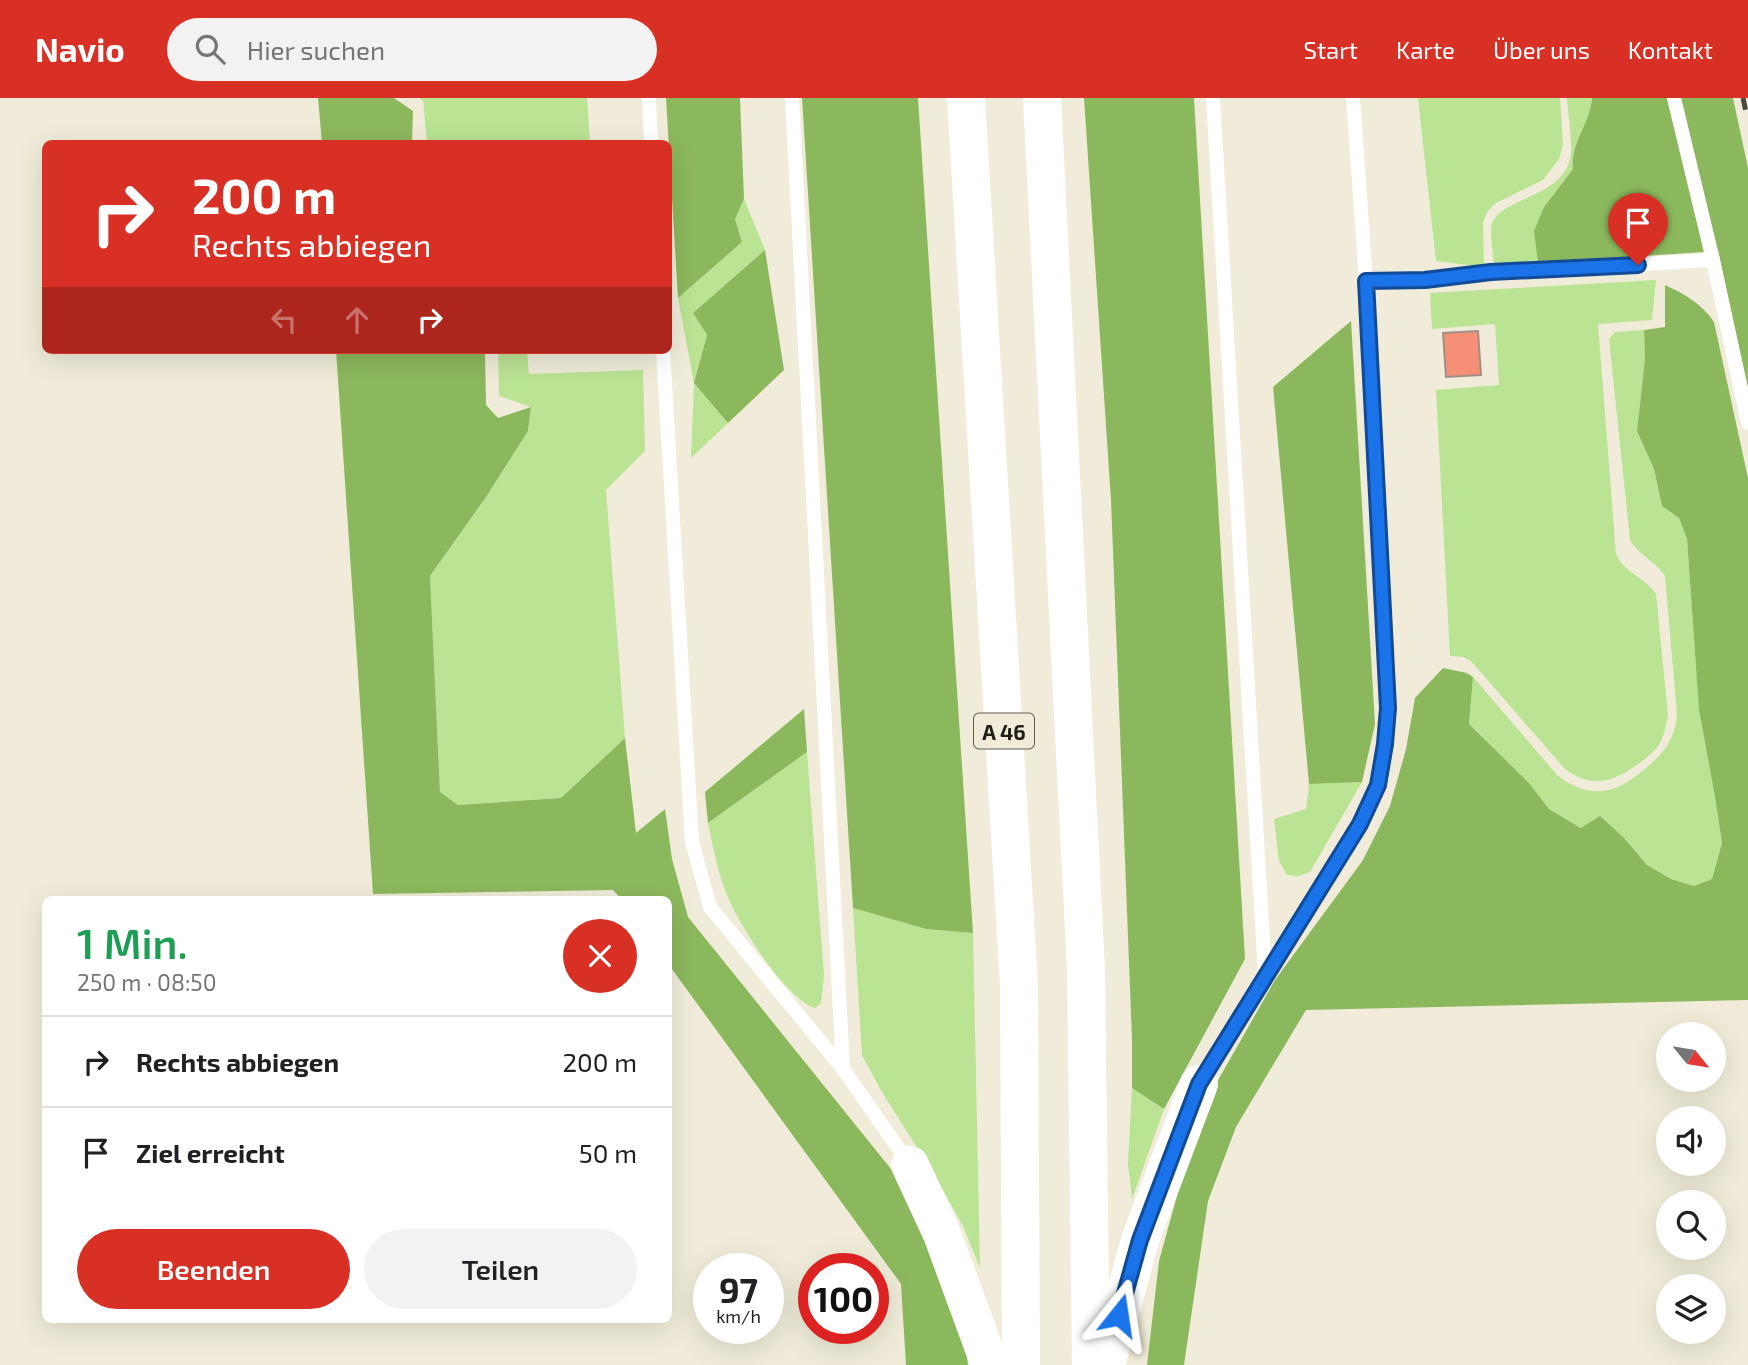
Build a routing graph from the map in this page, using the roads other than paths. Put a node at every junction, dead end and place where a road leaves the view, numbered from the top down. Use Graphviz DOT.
graph roads {
  1 [pos="649,98"];
  2 [pos="792,98"];
  3 [pos="966,98"];
  4 [pos="1042,98"];
  5 [pos="1213,98"];
  6 [pos="1353,98"];
  7 [pos="1674,98"];
  8 [pos="652,140"];
  9 [pos="1713,260"];
  10 [pos="1366,281"];
  11 [pos="663,354"];
  12 [pos="1748,423"];
  13 [pos="1265,974"];
  14 [pos="843,1069"];
  15 [pos="1199,1084"];
  16 [pos="910,1165"];
  17 [pos="990,1365"];
  18 [pos="1021,1365"];
  19 [pos="1090,1365"];
  20 [pos="1106,1365"];
  1 -- 8 [label="lane"];
  2 -- 14 [label="lane"];
  3 -- 18 [label="highway, A 46"];
  4 -- 19 [label="highway"];
  5 -- 13 [label="lane"];
  6 -- 10 [label="lane"];
  7 -- 9 [label="lane"];
  9 -- 10 [label="lane"];
  9 -- 12 [label="lane"];
  10 -- 13 [label="lane"];
  11 -- 14 [label="lane"];
  13 -- 15 [label="lane"];
  14 -- 16 [label="lane"];
  15 -- 20 [label="highway"];
  16 -- 17 [label="highway"];
}
